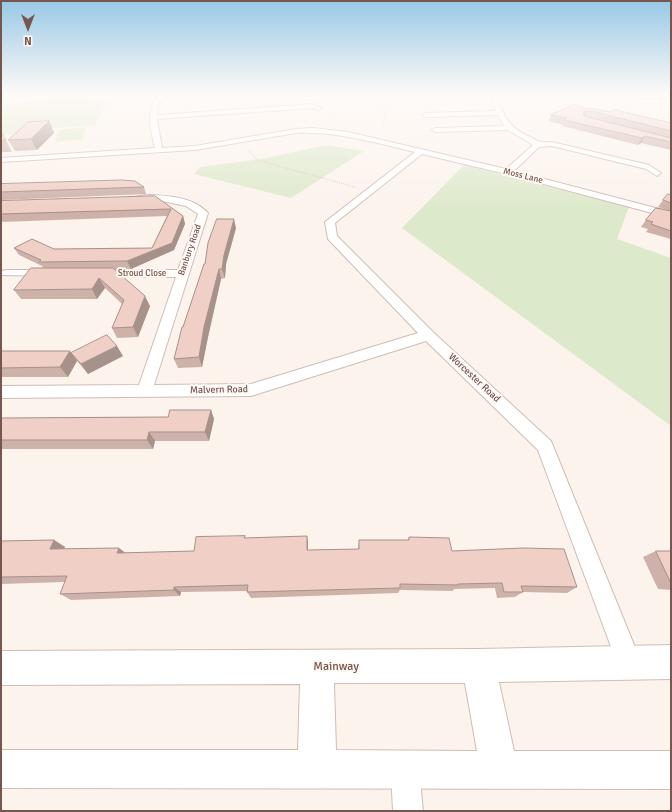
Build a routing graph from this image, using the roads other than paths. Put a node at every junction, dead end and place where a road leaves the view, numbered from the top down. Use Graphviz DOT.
graph roads {
  1 [pos="156,133"];
  2 [pos="285,133"];
  3 [pos="338,133"];
  4 [pos="516,133"];
  5 [pos="538,145"];
  6 [pos="421,151"];
  7 [pos="159,152"];
  8 [pos="1,160"];
  9 [pos="508,172"];
  10 [pos="657,173"];
  11 [pos="124,200"];
  12 [pos="671,215"];
  13 [pos="6,273"];
  14 [pos="59,273"];
  15 [pos="90,273"];
  16 [pos="182,274"];
  17 [pos="428,335"];
  18 [pos="1,392"];
  19 [pos="144,392"];
  20 [pos="629,662"];
  21 [pos="671,662"];
  22 [pos="479,666"];
  23 [pos="317,667"];
  24 [pos="1,668"];
  25 [pos="1,769"];
  26 [pos="317,770"];
  27 [pos="406,770"];
  28 [pos="499,770"];
  29 [pos="671,770"];
  30 [pos="408,811"];
  1 -- 7 [label="street"];
  2 -- 7 [label="street, Moss Lane"];
  3 -- 6 [label="street, Moss Lane"];
  4 -- 5 [label="street"];
  5 -- 9 [label="street"];
  5 -- 10 [label="street"];
  6 -- 9 [label="street, Moss Lane"];
  6 -- 17 [label="street, Worcester Road"];
  7 -- 8 [label="street, Moss Lane"];
  9 -- 12 [label="street, Moss Lane"];
  11 -- 16 [label="street, Banbury Road"];
  13 -- 14 [label="street"];
  15 -- 16 [label="street, Stroud Close"];
  16 -- 19 [label="street, Banbury Road"];
  17 -- 19 [label="street, Malvern Road"];
  17 -- 20 [label="street, Worcester Road"];
  18 -- 19 [label="street, Malvern Road"];
  20 -- 21 [label="street, Mainway"];
  20 -- 22 [label="street, Mainway"];
  22 -- 23 [label="street, Mainway"];
  22 -- 28 [label="street"];
  23 -- 24 [label="street, Mainway"];
  23 -- 26 [label="street"];
  25 -- 26 [label="street"];
  26 -- 27 [label="street"];
  27 -- 28 [label="street"];
  27 -- 30 [label="street"];
  28 -- 29 [label="street"];
}
